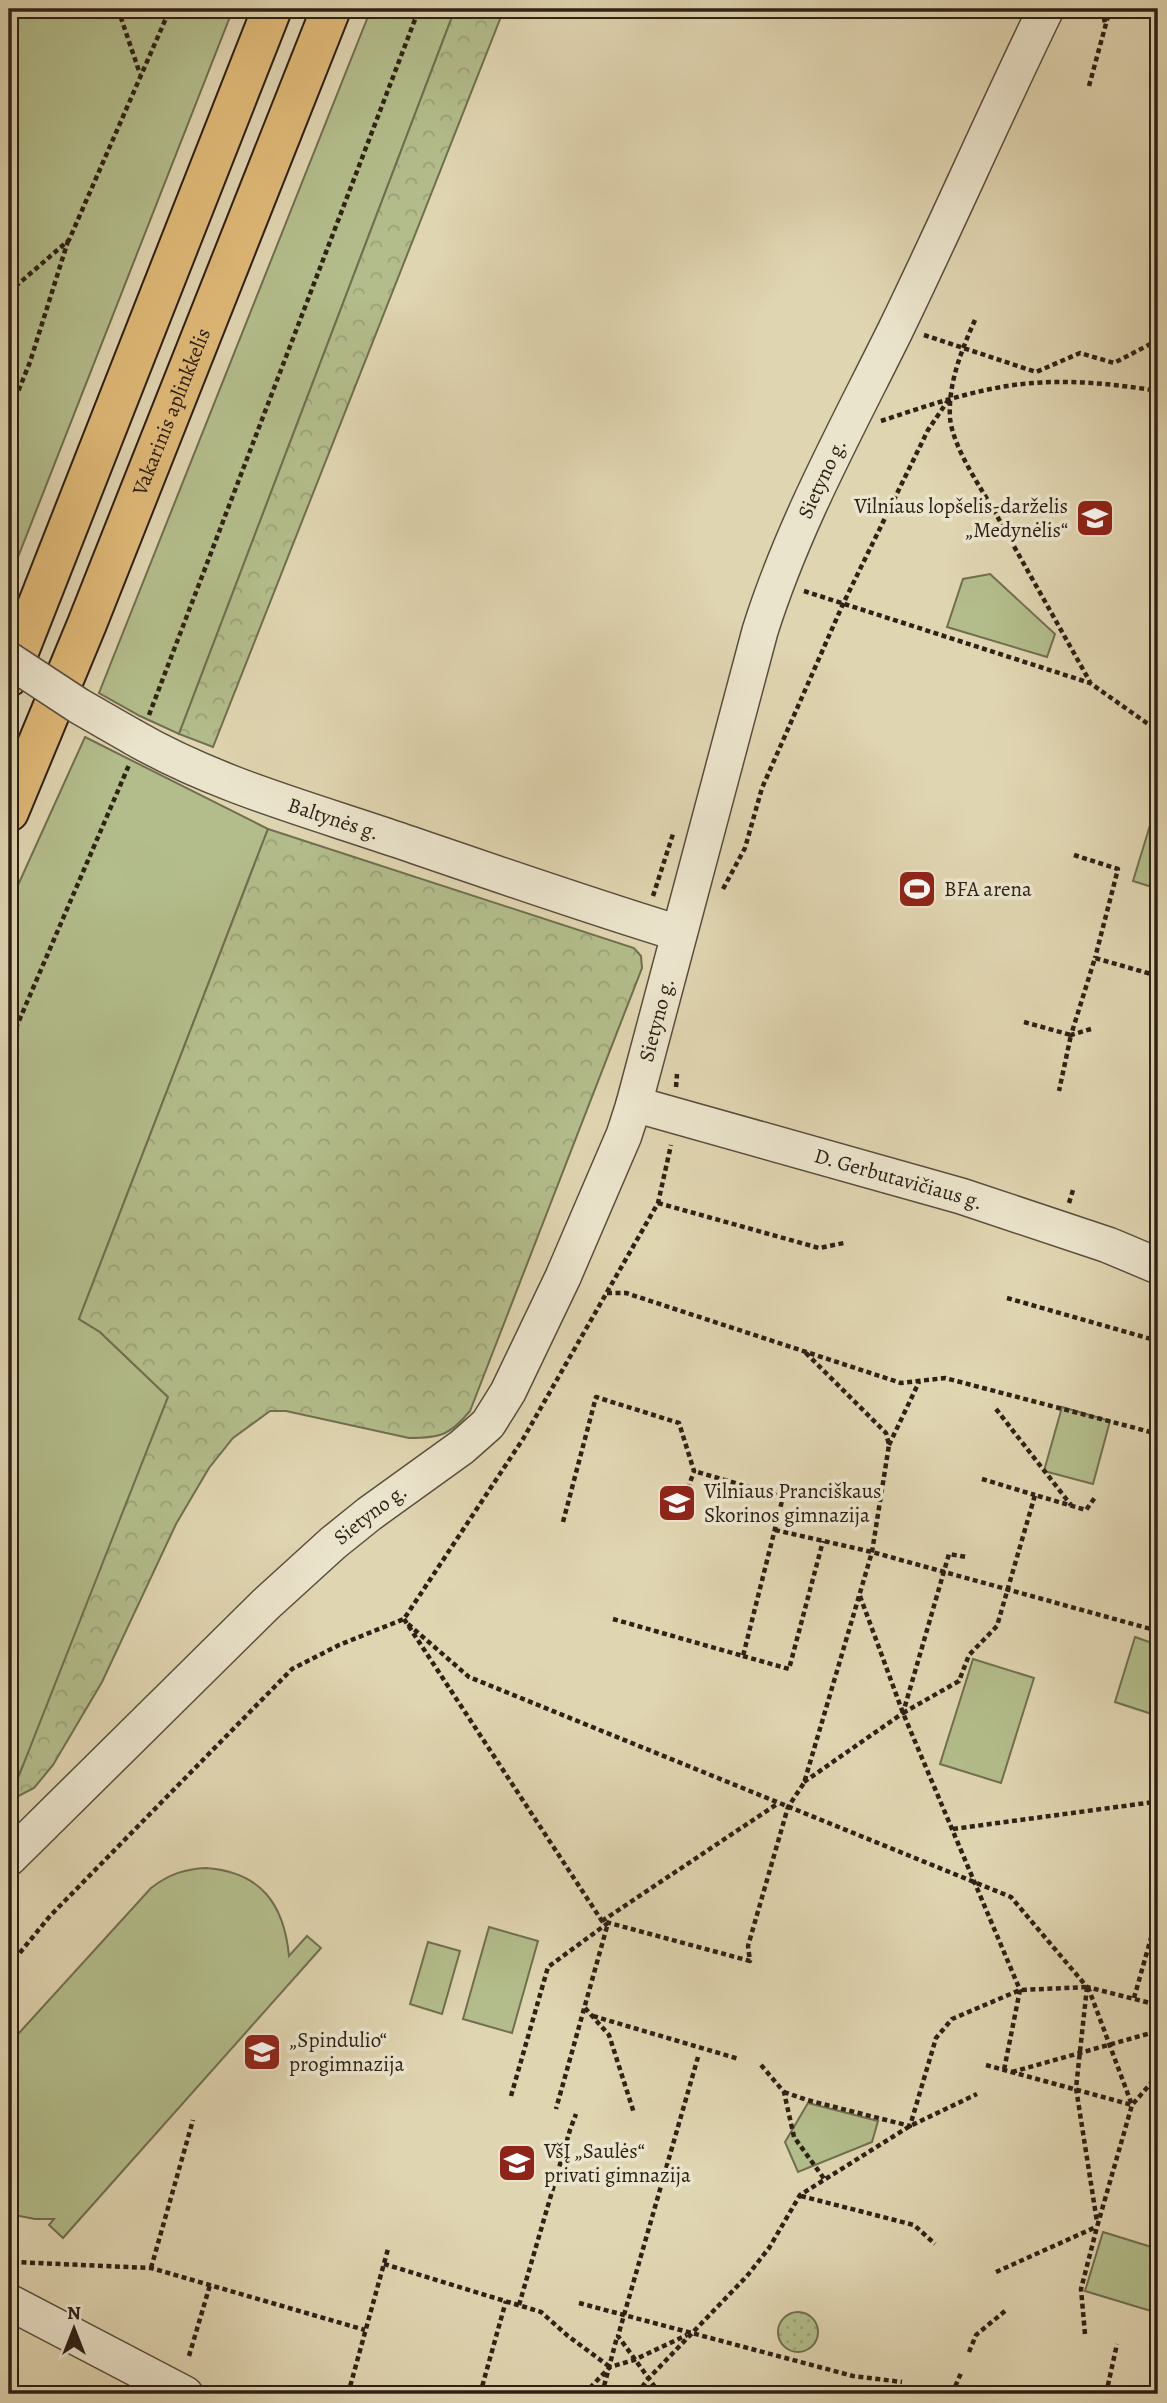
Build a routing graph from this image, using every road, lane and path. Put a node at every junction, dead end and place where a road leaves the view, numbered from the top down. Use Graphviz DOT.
graph roads {
  1 [pos="118,9"];
  2 [pos="170,9"];
  3 [pos="272,9"];
  4 [pos="331,9"];
  5 [pos="419,9"];
  6 [pos="1046,9"];
  7 [pos="1102,9"];
  8 [pos="1110,9"];
  9 [pos="1105,27"];
  10 [pos="140,75"];
  11 [pos="1089,86"];
  12 [pos="69,240"];
  13 [pos="9,292"];
  14 [pos="975,320"];
  15 [pos="919,333"];
  16 [pos="1158,340"];
  17 [pos="962,349"];
  18 [pos="1036,372"];
  19 [pos="1043,383"];
  20 [pos="1158,391"];
  21 [pos="950,399"];
  22 [pos="9,414"];
  23 [pos="874,423"];
  24 [pos="776,581"];
  25 [pos="843,604"];
  26 [pos="9,660"];
  27 [pos="9,677"];
  28 [pos="1090,683"];
  29 [pos="1158,731"];
  30 [pos="136,739"];
  31 [pos="9,812"];
  32 [pos="1073,855"];
  33 [pos="723,889"];
  34 [pos="678,933"];
  35 [pos="1095,958"];
  36 [pos="1158,976"];
  37 [pos="1024,1022"];
  38 [pos="1091,1029"];
  39 [pos="1071,1035"];
  40 [pos="9,1044"];
  41 [pos="677,1074"];
  42 [pos="1059,1091"];
  43 [pos="634,1104"];
  44 [pos="673,1115"];
  45 [pos="658,1203"];
  46 [pos="844,1243"];
  47 [pos="1158,1266"];
  48 [pos="606,1293"];
  49 [pos="1007,1298"];
  50 [pos="1158,1341"];
  51 [pos="806,1352"];
  52 [pos="919,1382"];
  53 [pos="996,1409"];
  54 [pos="1158,1434"];
  55 [pos="889,1446"];
  56 [pos="694,1471"];
  57 [pos="982,1479"];
  58 [pos="1035,1494"];
  59 [pos="1096,1496"];
  60 [pos="1158,1497"];
  61 [pos="683,1503"];
  62 [pos="1071,1506"];
  63 [pos="1151,1512"];
  64 [pos="563,1522"];
  65 [pos="775,1530"];
  66 [pos="823,1541"];
  67 [pos="872,1552"];
  68 [pos="966,1557"];
  69 [pos="944,1571"];
  70 [pos="1009,1588"];
  71 [pos="859,1595"];
  72 [pos="404,1619"];
  73 [pos="613,1619"];
  74 [pos="1158,1631"];
  75 [pos="743,1656"];
  76 [pos="904,1713"];
  77 [pos="804,1783"];
  78 [pos="1156,1800"];
  79 [pos="778,1804"];
  80 [pos="788,1807"];
  81 [pos="1158,1808"];
  82 [pos="953,1829"];
  83 [pos="9,1857"];
  84 [pos="976,1883"];
  85 [pos="1158,1913"];
  86 [pos="605,1922"];
  87 [pos="9,1966"];
  88 [pos="1087,1987"];
  89 [pos="1020,1990"];
  90 [pos="1134,1998"];
  91 [pos="1158,2005"];
  92 [pos="585,2007"];
  93 [pos="593,2016"];
  94 [pos="1158,2031"];
  95 [pos="1109,2044"];
  96 [pos="1080,2052"];
  97 [pos="698,2057"];
  98 [pos="739,2059"];
  99 [pos="761,2065"];
  100 [pos="986,2065"];
  101 [pos="1004,2070"];
  102 [pos="1012,2072"];
  103 [pos="1158,2075"];
  104 [pos="1076,2088"];
  105 [pos="784,2092"];
  106 [pos="977,2094"];
  107 [pos="511,2096"];
  108 [pos="1132,2105"];
  109 [pos="556,2109"];
  110 [pos="634,2113"];
  111 [pos="576,2114"];
  112 [pos="192,2120"];
  113 [pos="909,2126"];
  114 [pos="825,2180"];
  115 [pos="800,2195"];
  116 [pos="1097,2227"];
  117 [pos="935,2244"];
  118 [pos="388,2249"];
  119 [pos="13,2262"];
  120 [pos="384,2264"];
  121 [pos="151,2268"];
  122 [pos="996,2272"];
  123 [pos="210,2285"];
  124 [pos="506,2301"];
  125 [pos="9,2302"];
  126 [pos="579,2303"];
  127 [pos="519,2305"];
  128 [pos="1005,2311"];
  129 [pos="624,2316"];
  130 [pos="365,2330"];
  131 [pos="692,2332"];
  132 [pos="1085,2334"];
  133 [pos="618,2336"];
  134 [pos="1117,2344"];
  135 [pos="969,2352"];
  136 [pos="189,2356"];
  137 [pos="634,2360"];
  138 [pos="610,2367"];
  139 [pos="961,2373"];
  140 [pos="648,2379"];
  141 [pos="902,2382"];
  142 [pos="925,2389"];
  143 [pos="185,2394"];
  144 [pos="348,2394"];
  145 [pos="480,2394"];
  146 [pos="584,2394"];
  147 [pos="602,2394"];
  148 [pos="637,2394"];
  149 [pos="660,2394"];
  150 [pos="944,2394"];
  151 [pos="952,2394"];
  152 [pos="1106,2394"];
  1 -- 10 [label="path"];
  2 -- 10 [label="path"];
  3 -- 27 [label="highway"];
  4 -- 31 [label="highway, Vakarinis aplinkkelis"];
  5 -- 30 [label="path"];
  6 -- 24 [label="street, Sietyno g."];
  7 -- 9 [label="path"];
  8 -- 9 [label="path"];
  9 -- 11 [label="path"];
  10 -- 12 [label="path"];
  12 -- 13 [label="path"];
  12 -- 22 [label="path"];
  14 -- 17 [label="path"];
  15 -- 17 [label="path"];
  16 -- 18 [label="path"];
  17 -- 18 [label="path"];
  17 -- 21 [label="path"];
  18 -- 19 [label="path"];
  19 -- 20 [label="path"];
  19 -- 21 [label="path"];
  21 -- 23 [label="path"];
  21 -- 25 [label="path"];
  21 -- 28 [label="path"];
  24 -- 25 [label="path"];
  24 -- 34 [label="street, Sietyno g."];
  25 -- 28 [label="path"];
  25 -- 33 [label="path"];
  26 -- 30 [label="street, Baltynės g., bridge"];
  28 -- 29 [label="path"];
  30 -- 34 [label="street, Baltynės g."];
  30 -- 40 [label="path"];
  32 -- 35 [label="path"];
  34 -- 43 [label="street, Sietyno g."];
  35 -- 36 [label="path"];
  35 -- 39 [label="path"];
  37 -- 39 [label="path"];
  38 -- 39 [label="path"];
  39 -- 42 [label="path"];
  41 -- 44 [label="path"];
  43 -- 44 [label="street, D. Gerbutavičiaus g."];
  43 -- 83 [label="street, Sietyno g."];
  44 -- 45 [label="path"];
  44 -- 47 [label="street, D. Gerbutavičiaus g."];
  45 -- 46 [label="path"];
  45 -- 48 [label="path"];
  48 -- 51 [label="path"];
  48 -- 72 [label="path"];
  49 -- 50 [label="path"];
  51 -- 52 [label="path"];
  51 -- 55 [label="path"];
  52 -- 54 [label="path"];
  52 -- 55 [label="path"];
  53 -- 62 [label="path"];
  55 -- 67 [label="path"];
  56 -- 61 [label="path"];
  56 -- 64 [label="path"];
  56 -- 65 [label="path"];
  57 -- 58 [label="path"];
  58 -- 62 [label="path"];
  58 -- 70 [label="path"];
  59 -- 62 [label="path"];
  60 -- 63 [label="path"];
  65 -- 66 [label="path"];
  65 -- 75 [label="path"];
  66 -- 67 [label="path"];
  66 -- 75 [label="path"];
  67 -- 69 [label="path"];
  67 -- 71 [label="path"];
  68 -- 69 [label="path"];
  69 -- 70 [label="path"];
  69 -- 76 [label="path"];
  70 -- 74 [label="path"];
  70 -- 76 [label="path"];
  71 -- 76 [label="path"];
  71 -- 77 [label="path"];
  72 -- 79 [label="path"];
  72 -- 86 [label="path"];
  72 -- 87 [label="path"];
  73 -- 75 [label="path"];
  76 -- 77 [label="path"];
  76 -- 82 [label="path"];
  77 -- 80 [label="path"];
  78 -- 81 [label="path"];
  78 -- 82 [label="path"];
  79 -- 80 [label="path"];
  79 -- 86 [label="path"];
  80 -- 84 [label="path"];
  80 -- 86 [label="path"];
  82 -- 84 [label="path"];
  84 -- 88 [label="path"];
  84 -- 89 [label="path"];
  85 -- 90 [label="path"];
  86 -- 92 [label="path"];
  86 -- 107 [label="path"];
  88 -- 89 [label="path"];
  88 -- 90 [label="path"];
  88 -- 95 [label="path"];
  88 -- 96 [label="path"];
  89 -- 101 [label="path"];
  89 -- 113 [label="path"];
  90 -- 91 [label="path"];
  92 -- 93 [label="path"];
  92 -- 109 [label="path"];
  93 -- 98 [label="path"];
  93 -- 110 [label="path"];
  94 -- 95 [label="path"];
  95 -- 96 [label="path"];
  95 -- 108 [label="path"];
  96 -- 102 [label="path"];
  96 -- 104 [label="path"];
  97 -- 129 [label="path"];
  99 -- 105 [label="path"];
  100 -- 101 [label="path"];
  101 -- 102 [label="path"];
  102 -- 104 [label="path"];
  103 -- 108 [label="path"];
  104 -- 108 [label="path"];
  104 -- 116 [label="path"];
  105 -- 113 [label="path"];
  105 -- 114 [label="path"];
  106 -- 113 [label="path"];
  108 -- 116 [label="path"];
  111 -- 127 [label="path"];
  112 -- 121 [label="path"];
  113 -- 114 [label="path"];
  114 -- 115 [label="path"];
  115 -- 117 [label="path"];
  115 -- 131 [label="path"];
  116 -- 122 [label="path"];
  116 -- 132 [label="path"];
  118 -- 120 [label="path"];
  119 -- 121 [label="path"];
  120 -- 124 [label="path"];
  120 -- 130 [label="path"];
  121 -- 123 [label="path"];
  123 -- 130 [label="path"];
  123 -- 136 [label="path"];
  124 -- 127 [label="path"];
  124 -- 145 [label="path"];
  125 -- 143 [label="street"];
  126 -- 129 [label="path"];
  127 -- 138 [label="path"];
  128 -- 135 [label="path"];
  129 -- 131 [label="path"];
  129 -- 133 [label="path"];
  130 -- 144 [label="path"];
  131 -- 137 [label="path"];
  131 -- 140 [label="path"];
  131 -- 141 [label="path"];
  133 -- 137 [label="path"];
  133 -- 138 [label="path"];
  134 -- 152 [label="path"];
  137 -- 138 [label="path"];
  137 -- 140 [label="path"];
  138 -- 146 [label="path"];
  138 -- 147 [label="path"];
  139 -- 151 [label="path"];
  140 -- 148 [label="path"];
  140 -- 149 [label="path"];
  142 -- 150 [label="path"];
}
